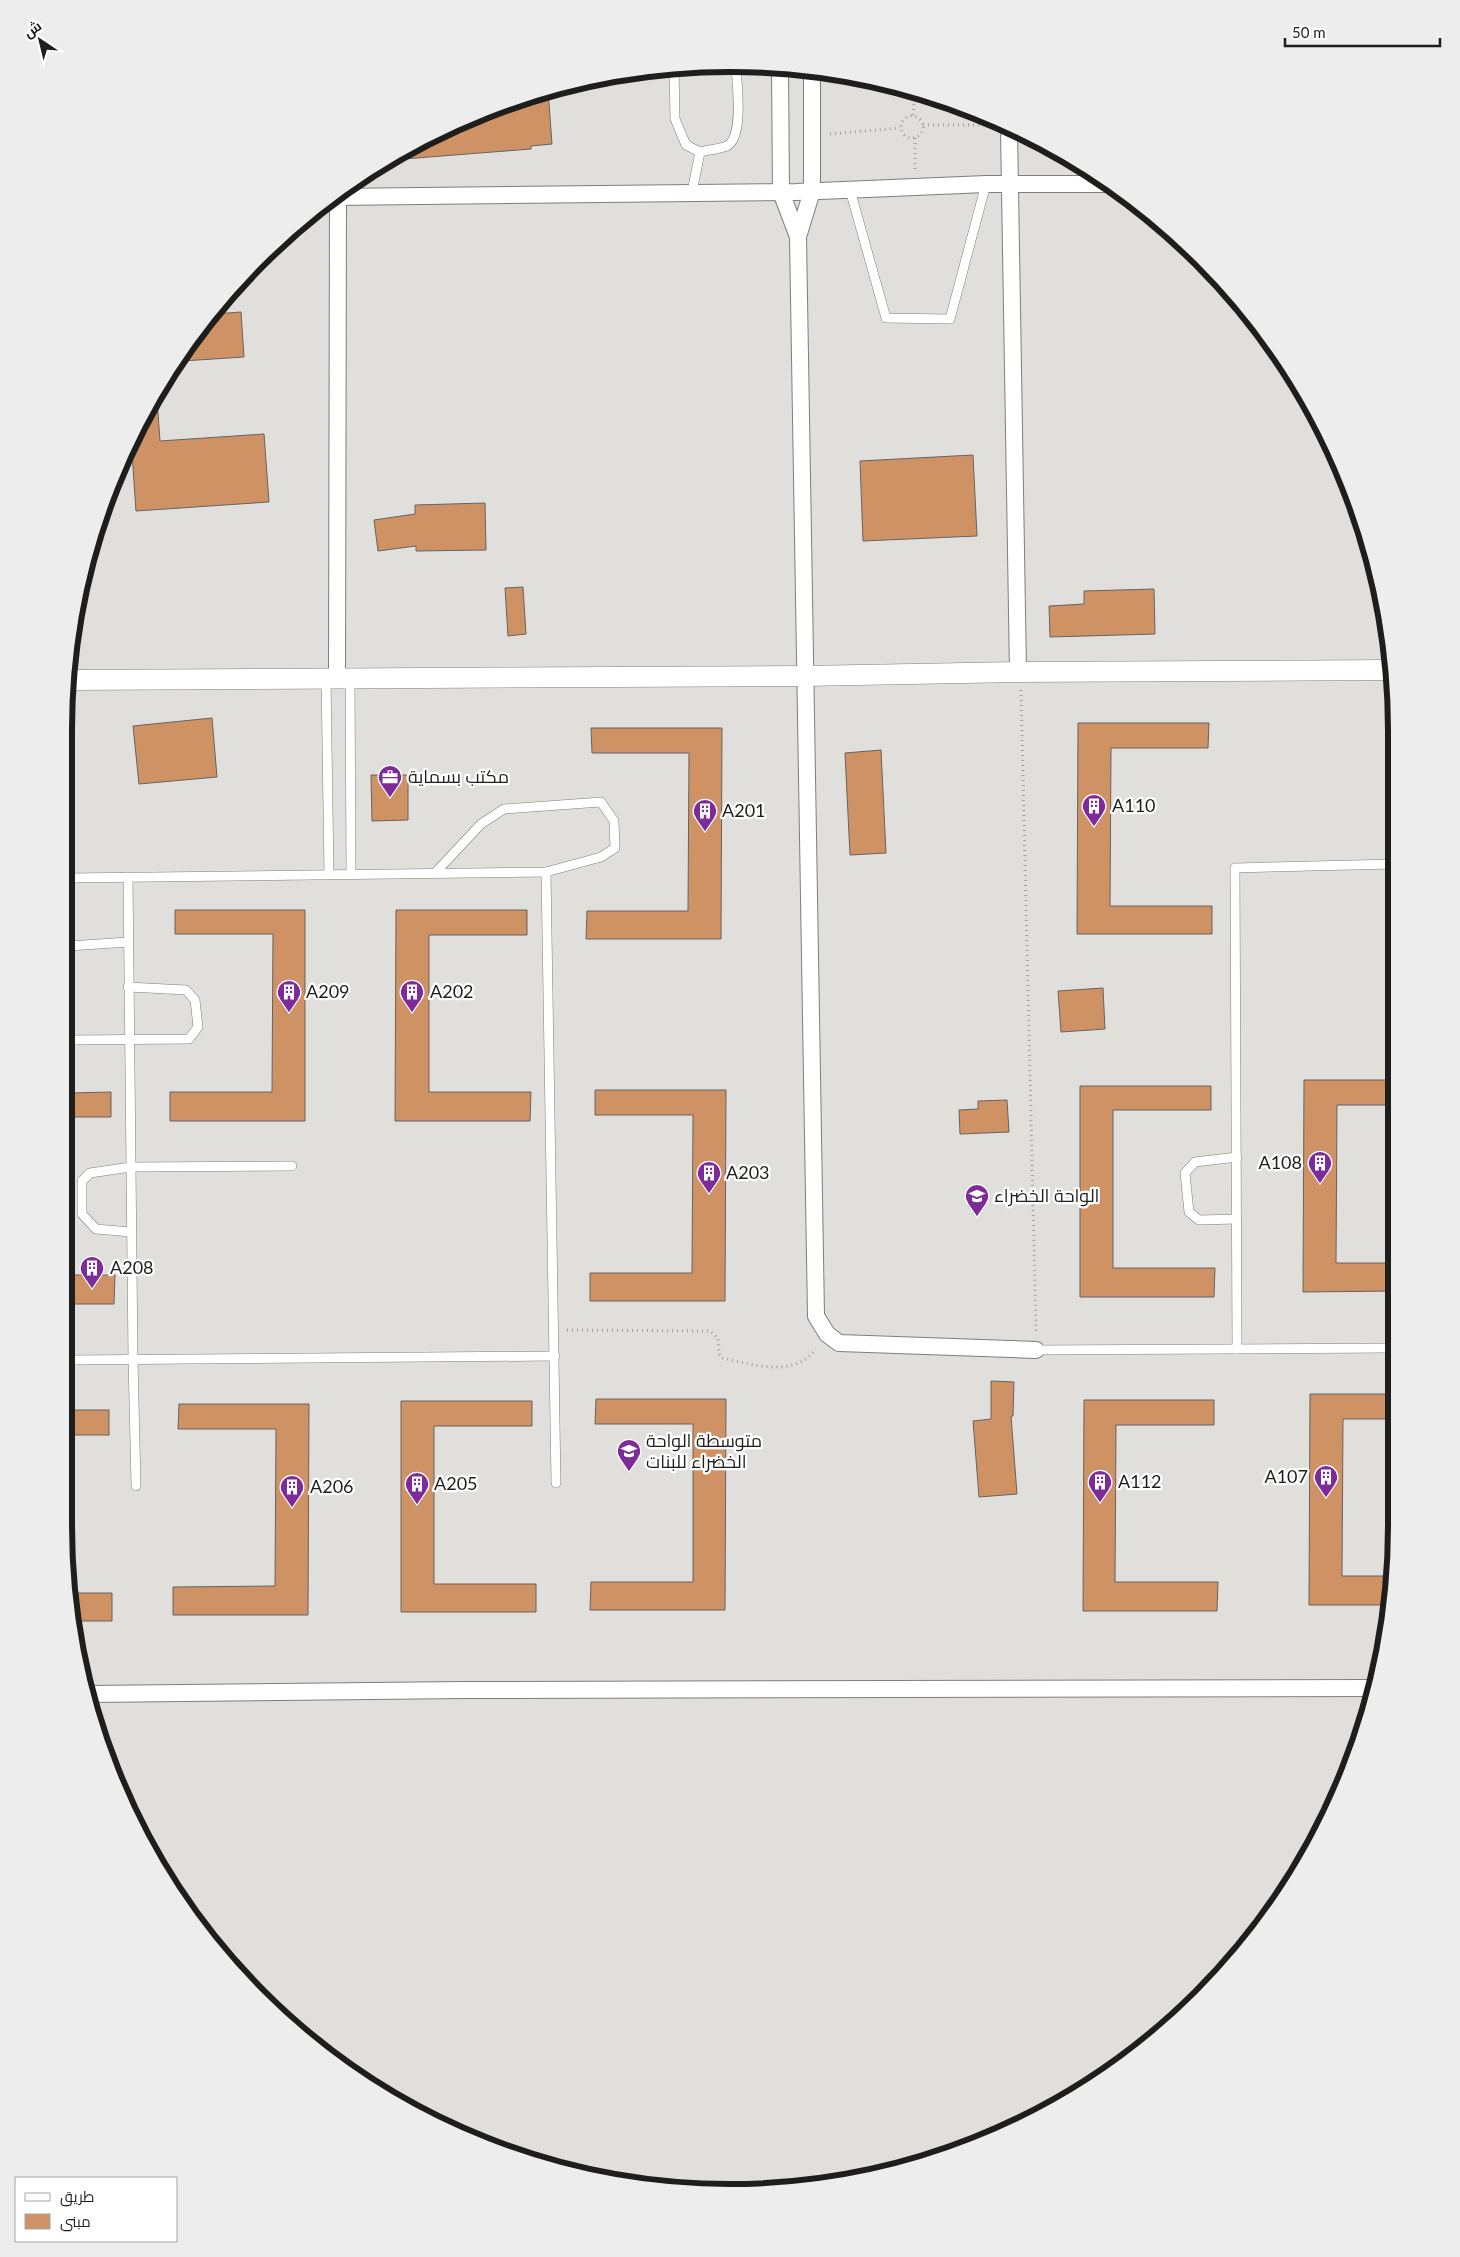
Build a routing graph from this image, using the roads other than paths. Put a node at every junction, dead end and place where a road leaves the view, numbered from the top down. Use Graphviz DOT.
graph roads {
  1 [pos="736,72"];
  2 [pos="674,75"];
  3 [pos="780,75"];
  4 [pos="812,78"];
  5 [pos="1009,135"];
  6 [pos="700,152"];
  7 [pos="986,184"];
  8 [pos="1097,184"];
  9 [pos="1009,185"];
  10 [pos="850,190"];
  11 [pos="812,191"];
  12 [pos="692,192"];
  13 [pos="781,192"];
  14 [pos="348,195"];
  15 [pos="336,204"];
  16 [pos="798,237"];
  17 [pos="1384,670"];
  18 [pos="1018,672"];
  19 [pos="804,676"];
  20 [pos="337,677"];
  21 [pos="75,680"];
  22 [pos="1388,864"];
  23 [pos="546,872"];
  24 [pos="435,873"];
  25 [pos="329,874"];
  26 [pos="350,874"];
  27 [pos="128,877"];
  28 [pos="72,878"];
  29 [pos="128,942"];
  30 [pos="72,946"];
  31 [pos="128,987"];
  32 [pos="129,1039"];
  33 [pos="72,1040"];
  34 [pos="1236,1158"];
  35 [pos="292,1166"];
  36 [pos="132,1167"];
  37 [pos="1237,1219"];
  38 [pos="132,1232"];
  39 [pos="1388,1348"];
  40 [pos="1036,1350"];
  41 [pos="1237,1350"];
  42 [pos="555,1356"];
  43 [pos="133,1359"];
  44 [pos="72,1360"];
  45 [pos="556,1483"];
  46 [pos="136,1486"];
  47 [pos="1367,1688"];
  48 [pos="94,1694"];
  1 -- 6 [label="lane"];
  2 -- 6 [label="lane"];
  3 -- 13 [label="street"];
  4 -- 11 [label="street"];
  5 -- 9 [label="street"];
  6 -- 12 [label="lane"];
  7 -- 9 [label="street"];
  7 -- 10 [label="street"];
  7 -- 10 [label="lane"];
  8 -- 9 [label="street"];
  9 -- 18 [label="street"];
  10 -- 11 [label="street"];
  11 -- 13 [label="street"];
  11 -- 16 [label="street"];
  12 -- 13 [label="street"];
  12 -- 14 [label="street"];
  13 -- 16 [label="street"];
  15 -- 20 [label="street"];
  16 -- 19 [label="street"];
  17 -- 18 [label="street"];
  18 -- 19 [label="street"];
  19 -- 20 [label="street"];
  19 -- 40 [label="street"];
  20 -- 21 [label="street"];
  20 -- 25 [label="lane"];
  20 -- 26 [label="lane"];
  22 -- 34 [label="lane"];
  23 -- 24 [label="lane"];
  23 -- 24 [label="lane"];
  23 -- 42 [label="lane"];
  24 -- 26 [label="lane"];
  25 -- 26 [label="lane"];
  25 -- 27 [label="lane"];
  27 -- 28 [label="lane"];
  27 -- 29 [label="lane"];
  29 -- 30 [label="lane"];
  29 -- 31 [label="lane"];
  31 -- 32 [label="lane"];
  31 -- 32 [label="lane"];
  32 -- 33 [label="lane"];
  32 -- 36 [label="lane"];
  34 -- 37 [label="lane"];
  34 -- 37 [label="lane"];
  35 -- 36 [label="lane"];
  36 -- 38 [label="lane"];
  36 -- 38 [label="lane"];
  37 -- 41 [label="lane"];
  38 -- 43 [label="lane"];
  39 -- 41 [label="lane"];
  40 -- 41 [label="lane"];
  42 -- 43 [label="lane"];
  42 -- 45 [label="lane"];
  43 -- 44 [label="lane"];
  43 -- 46 [label="lane"];
  47 -- 48 [label="street"];
}
